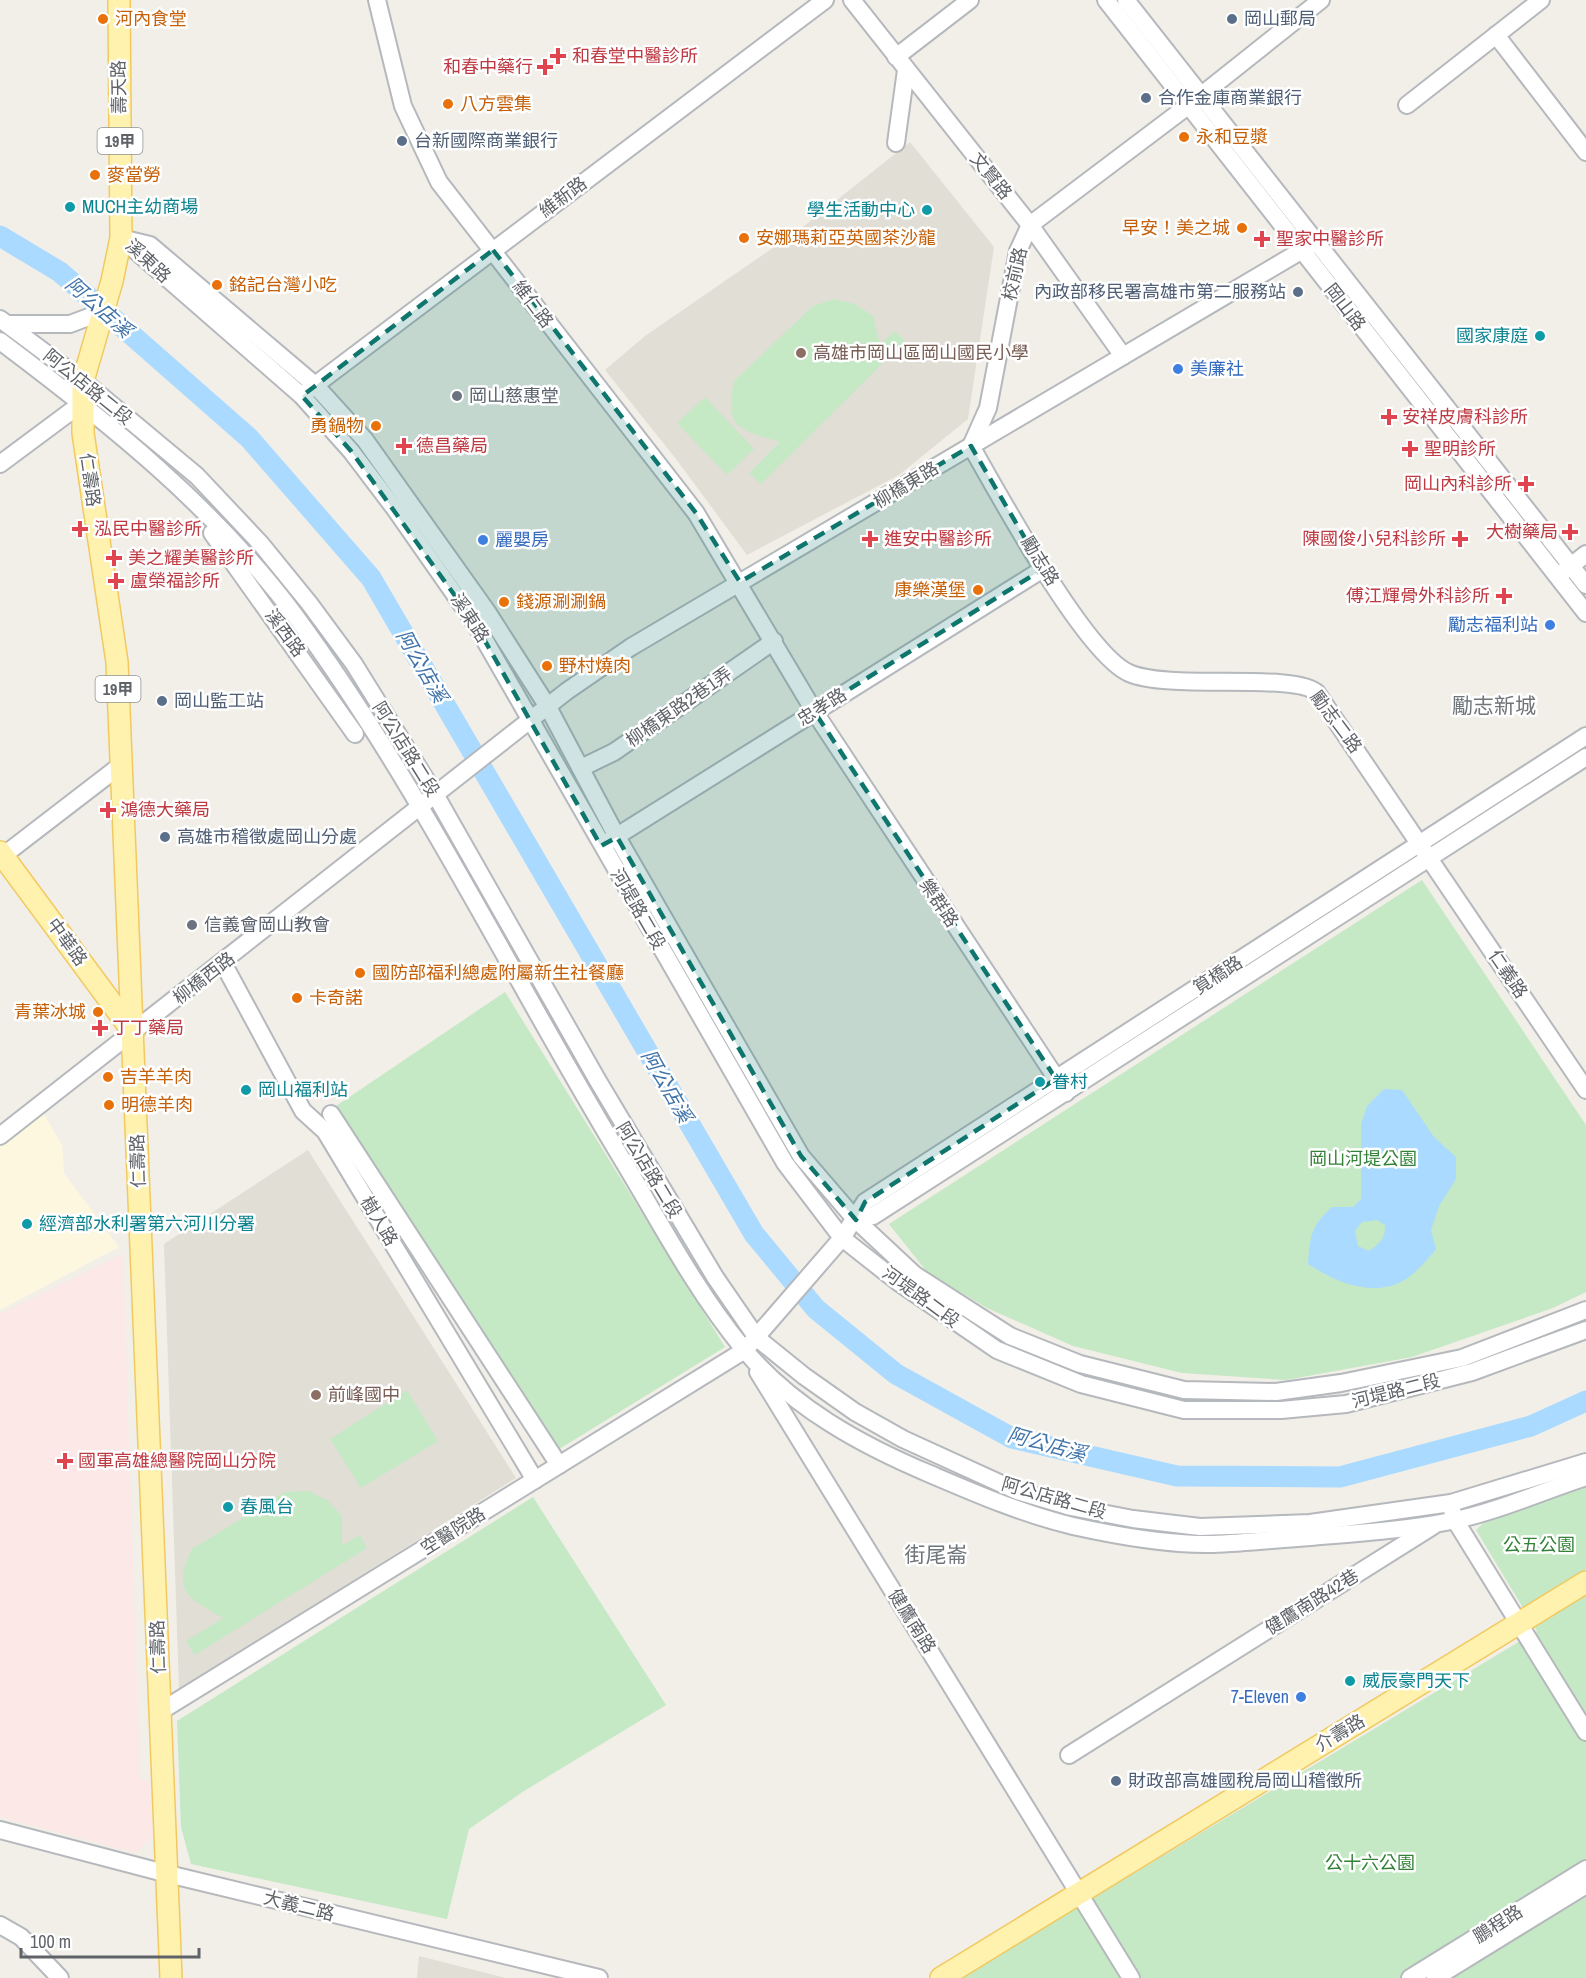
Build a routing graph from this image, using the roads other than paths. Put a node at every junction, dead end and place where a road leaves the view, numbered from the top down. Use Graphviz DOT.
graph roads {
  1 [pos="119,0"];
  2 [pos="377,0"];
  3 [pos="825,0"];
  4 [pos="852,0"];
  5 [pos="970,0"];
  6 [pos="1106,0"];
  7 [pos="1126,0"];
  8 [pos="1321,0"];
  9 [pos="1541,0"];
  10 [pos="1496,35"];
  11 [pos="901,64"];
  12 [pos="1195,100"];
  13 [pos="1407,105"];
  14 [pos="896,143"];
  15 [pos="1586,152"];
  16 [pos="1030,225"];
  17 [pos="121,238"];
  18 [pos="1308,246"];
  19 [pos="493,250"];
  20 [pos="102,312"];
  21 [pos="3,322"];
  22 [pos="0,341"];
  23 [pos="1124,356"];
  24 [pos="83,381"];
  25 [pos="309,391"];
  26 [pos="82,403"];
  27 [pos="971,446"];
  28 [pos="0,464"];
  29 [pos="212,532"];
  30 [pos="1586,554"];
  31 [pos="1043,569"];
  32 [pos="1564,571"];
  33 [pos="740,582"];
  34 [pos="1586,585"];
  35 [pos="1586,613"];
  36 [pos="774,641"];
  37 [pos="1120,668"];
  38 [pos="548,707"];
  39 [pos="814,711"];
  40 [pos="532,719"];
  41 [pos="355,734"];
  42 [pos="1586,736"];
  43 [pos="1557,754"];
  44 [pos="1586,757"];
  45 [pos="121,765"];
  46 [pos="581,768"];
  47 [pos="1567,770"];
  48 [pos="441,791"];
  49 [pos="421,808"];
  50 [pos="617,837"];
  51 [pos="1420,843"];
  52 [pos="602,846"];
  53 [pos="1,855"];
  54 [pos="1430,858"];
  55 [pos="1287,930"];
  56 [pos="1296,944"];
  57 [pos="224,963"];
  58 [pos="537,974"];
  59 [pos="519,984"];
  60 [pos="133,1032"];
  61 [pos="597,1081"];
  62 [pos="1061,1086"];
  63 [pos="1586,1090"];
  64 [pos="580,1091"];
  65 [pos="331,1114"];
  66 [pos="0,1136"];
  67 [pos="856,1220"];
  68 [pos="842,1238"];
  69 [pos="450,1298"];
  70 [pos="432,1308"];
  71 [pos="1586,1310"];
  72 [pos="1586,1330"];
  73 [pos="757,1338"];
  74 [pos="745,1350"];
  75 [pos="1586,1462"];
  76 [pos="559,1465"];
  77 [pos="1586,1477"];
  78 [pos="535,1480"];
  79 [pos="1017,1491"];
  80 [pos="1451,1503"];
  81 [pos="1001,1504"];
  82 [pos="1447,1521"];
  83 [pos="1586,1582"];
  84 [pos="1519,1624"];
  85 [pos="161,1711"];
  86 [pos="1586,1732"];
  87 [pos="1069,1755"];
  88 [pos="0,1830"];
  89 [pos="1586,1869"];
  90 [pos="168,1874"];
  91 [pos="1586,1885"];
  92 [pos="1079,1893"];
  93 [pos="0,1925"];
  94 [pos="60,1978"];
  95 [pos="171,1978"];
  96 [pos="598,1978"];
  97 [pos="941,1978"];
  98 [pos="1131,1978"];
  99 [pos="1410,1978"];
  100 [pos="1435,1978"];
  1 -- 17 [label="main road, 壽天路 / 19甲"];
  2 -- 19 [label="street, 維仁路"];
  3 -- 19 [label="street, 維新路"];
  4 -- 11 [label="street, 文賢路"];
  5 -- 11 [label="street"];
  6 -- 12 [label="street, 岡山路"];
  7 -- 12 [label="street, 岡山路"];
  8 -- 12 [label="street, 校前路"];
  9 -- 10 [label="street"];
  10 -- 13 [label="street"];
  10 -- 15 [label="street"];
  11 -- 14 [label="street"];
  11 -- 16 [label="street, 文賢路"];
  12 -- 16 [label="street, 校前路"];
  12 -- 18 [label="street, 岡山路"];
  16 -- 23 [label="street, 文賢路"];
  16 -- 27 [label="street, 校前路"];
  17 -- 20 [label="main road, 壽天路 / 19甲"];
  17 -- 25 [label="street, 溪東路"];
  18 -- 23 [label="street, 柳橋東路"];
  18 -- 32 [label="street, 岡山路"];
  19 -- 25 [label="street, 維新路"];
  19 -- 33 [label="street, 維仁路"];
  20 -- 21 [label="street"];
  20 -- 24 [label="main road, 仁壽路 / 19甲"];
  21 -- 24 [label="street, 阿公店路二段"];
  22 -- 26 [label="street, 阿公店路二段"];
  23 -- 27 [label="street, 柳橋東路"];
  24 -- 26 [label="main road, 仁壽路 / 19甲"];
  24 -- 48 [label="street, 阿公店路二段"];
  25 -- 38 [label="street, 溪東路"];
  25 -- 40 [label="street, 溪東路"];
  26 -- 28 [label="street"];
  26 -- 45 [label="main road, 仁壽路 / 19甲"];
  26 -- 49 [label="street, 阿公店路二段"];
  27 -- 31 [label="street, 勵志路"];
  27 -- 33 [label="street, 柳橋東路"];
  29 -- 41 [label="street, 溪西路"];
  30 -- 32 [label="street"];
  31 -- 37 [label="street, 勵志路"];
  31 -- 39 [label="street, 忠孝路"];
  32 -- 34 [label="street, 岡山路"];
  32 -- 35 [label="street, 岡山路"];
  33 -- 36 [label="street, 維仁路"];
  33 -- 38 [label="street, 柳橋東路"];
  36 -- 39 [label="street, 樂群路"];
  36 -- 46 [label="street, 柳橋東路2巷1弄"];
  37 -- 51 [label="street, 勵志二路"];
  38 -- 40 [label="street, 柳橋東路"];
  38 -- 46 [label="street, 河堤路二段"];
  39 -- 50 [label="street, 忠孝路"];
  39 -- 62 [label="street, 樂群路"];
  40 -- 48 [label="street, 柳橋東路"];
  40 -- 52 [label="street, 河堤路二段"];
  42 -- 43 [label="street, 筧橋路"];
  43 -- 47 [label="street"];
  43 -- 51 [label="street, 筧橋路"];
  44 -- 47 [label="street, 筧橋路"];
  45 -- 53 [label="street"];
  45 -- 60 [label="main road, 仁壽路 / 19甲"];
  46 -- 50 [label="street, 河堤路二段"];
  47 -- 54 [label="street, 筧橋路"];
  48 -- 49 [label="street, 柳橋西路"];
  48 -- 58 [label="street, 阿公店路二段"];
  49 -- 57 [label="street, 柳橋西路"];
  49 -- 59 [label="street, 阿公店路二段"];
  50 -- 52 [label="street, 忠孝路"];
  50 -- 67 [label="street, 河堤路二段"];
  51 -- 54 [label="street, 勵志二路"];
  51 -- 55 [label="street, 筧橋路"];
  52 -- 68 [label="street, 河堤路二段"];
  53 -- 60 [label="main road, 中華路"];
  54 -- 56 [label="street, 筧橋路"];
  54 -- 63 [label="street, 仁義路"];
  55 -- 56 [label="street"];
  55 -- 62 [label="street, 筧橋路"];
  56 -- 62 [label="street, 筧橋路"];
  57 -- 60 [label="street, 柳橋西路"];
  57 -- 70 [label="street, 樹人路"];
  58 -- 59 [label="street"];
  58 -- 61 [label="street, 阿公店路二段"];
  59 -- 64 [label="street, 阿公店路二段"];
  60 -- 66 [label="street, 柳橋西路"];
  60 -- 85 [label="main road, 仁壽路 / 19甲"];
  61 -- 64 [label="street"];
  61 -- 73 [label="street, 阿公店路二段"];
  62 -- 67 [label="street, 筧橋路"];
  64 -- 74 [label="street, 阿公店路二段"];
  65 -- 69 [label="street"];
  67 -- 68 [label="street"];
  67 -- 71 [label="street, 河堤路二段"];
  68 -- 72 [label="street, 河堤路二段"];
  68 -- 73 [label="street, 空醫院路"];
  69 -- 70 [label="street"];
  69 -- 76 [label="street"];
  70 -- 78 [label="street, 樹人路"];
  73 -- 74 [label="street, 空醫院路"];
  73 -- 79 [label="street, 阿公店路二段"];
  74 -- 76 [label="street, 空醫院路"];
  74 -- 81 [label="street, 阿公店路二段"];
  74 -- 92 [label="street, 健鷹南路"];
  75 -- 80 [label="street, 阿公店路二段"];
  76 -- 78 [label="street, 空醫院路"];
  77 -- 82 [label="street, 阿公店路二段"];
  78 -- 85 [label="street, 空醫院路"];
  79 -- 80 [label="street, 阿公店路二段"];
  79 -- 81 [label="street"];
  80 -- 82 [label="street"];
  81 -- 82 [label="street, 阿公店路二段"];
  82 -- 84 [label="street"];
  82 -- 87 [label="street, 健鷹南路42巷"];
  83 -- 84 [label="main road, 介壽路"];
  84 -- 86 [label="street"];
  84 -- 92 [label="main road, 介壽路"];
  85 -- 90 [label="main road, 仁壽路 / 19甲"];
  88 -- 90 [label="street, 大義二路"];
  89 -- 99 [label="street, 鵬程路"];
  90 -- 95 [label="main road, 仁壽路 / 19甲"];
  90 -- 96 [label="street, 大義二路"];
  91 -- 100 [label="street, 鵬程路"];
  92 -- 97 [label="main road, 介壽路"];
  92 -- 98 [label="street, 健鷹南路"];
  93 -- 94 [label="street"];
}
